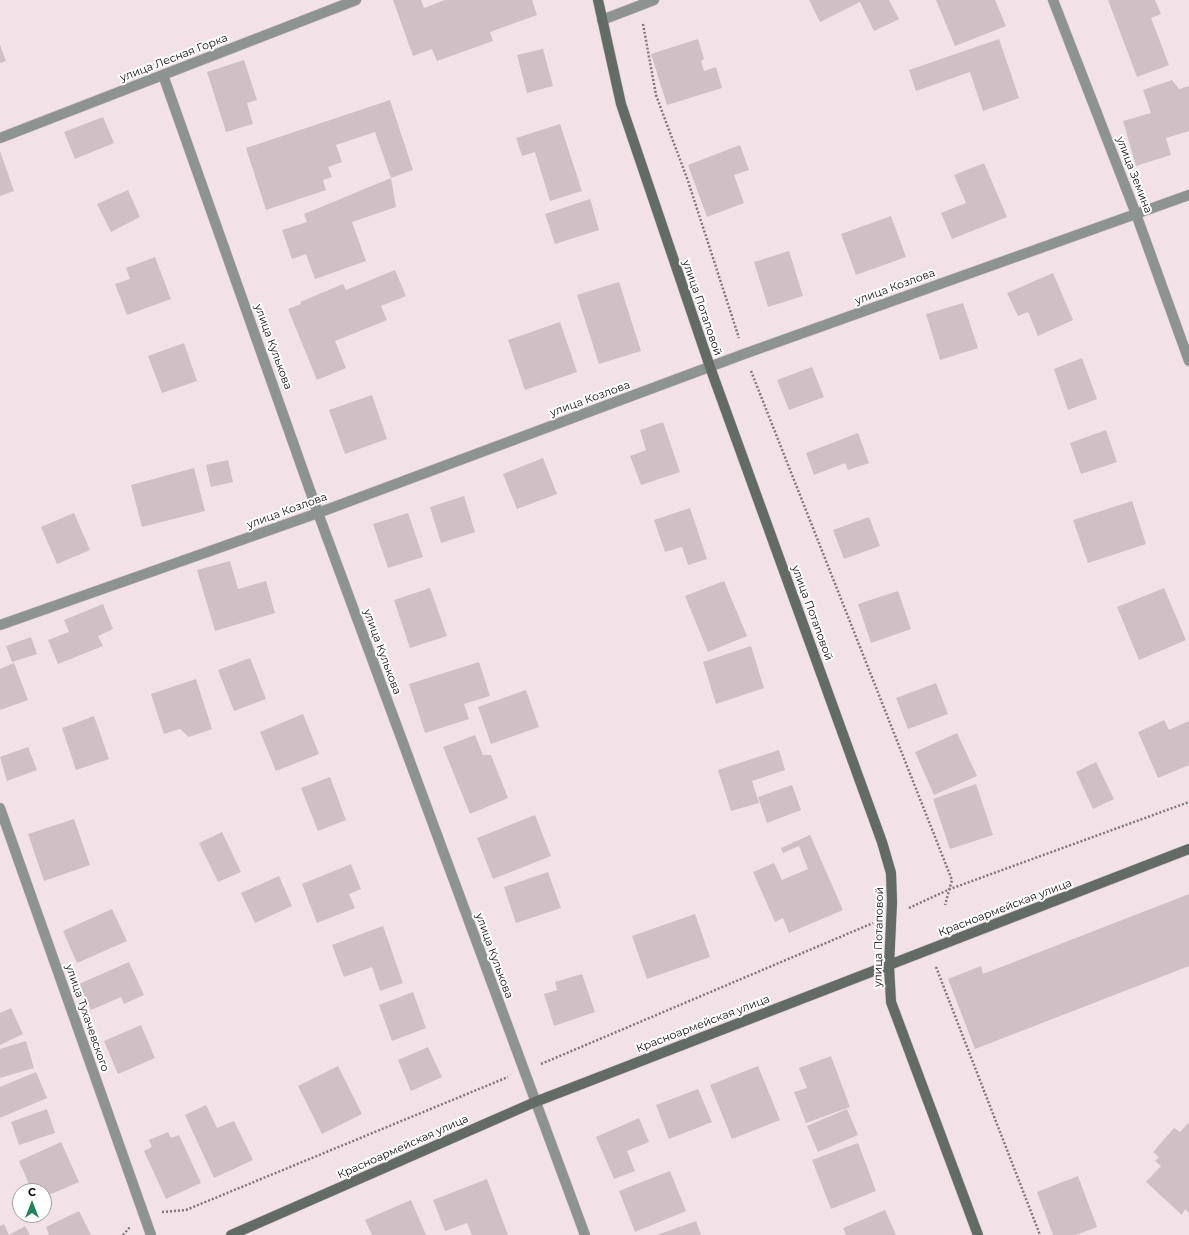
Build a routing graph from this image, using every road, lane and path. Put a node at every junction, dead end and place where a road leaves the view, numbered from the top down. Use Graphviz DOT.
graph roads {
  1 [pos="356,0"];
  2 [pos="598,0"];
  3 [pos="654,0"];
  4 [pos="1053,0"];
  5 [pos="640,5"];
  6 [pos="602,20"];
  7 [pos="163,75"];
  8 [pos="0,138"];
  9 [pos="1189,195"];
  10 [pos="1136,214"];
  11 [pos="744,354"];
  12 [pos="1189,361"];
  13 [pos="710,367"];
  14 [pos="318,513"];
  15 [pos="0,625"];
  16 [pos="1189,802"];
  17 [pos="0,808"];
  18 [pos="1189,849"];
  19 [pos="950,889"];
  20 [pos="945,905"];
  21 [pos="892,916"];
  22 [pos="889,966"];
  23 [pos="936,967"];
  24 [pos="524,1071"];
  25 [pos="535,1102"];
  26 [pos="143,1214"];
  27 [pos="123,1235"];
  28 [pos="151,1235"];
  29 [pos="231,1235"];
  30 [pos="585,1235"];
  31 [pos="978,1235"];
  32 [pos="1040,1235"];
  1 -- 7 [label="street, улица Лесная Горка"];
  2 -- 6 [label="main road, улица Потаповой"];
  3 -- 5 [label="street"];
  4 -- 10 [label="street, улица Земина"];
  5 -- 6 [label="street"];
  5 -- 11 [label="path"];
  6 -- 13 [label="main road, улица Потаповой"];
  7 -- 8 [label="street, улица Лесная Горка"];
  7 -- 14 [label="street, улица Кулькова"];
  9 -- 10 [label="street, улица Козлова"];
  10 -- 11 [label="street, улица Козлова"];
  10 -- 12 [label="street, улица Земина"];
  11 -- 13 [label="street, улица Козлова"];
  11 -- 19 [label="path"];
  13 -- 14 [label="street, улица Козлова"];
  13 -- 21 [label="main road, улица Потаповой"];
  14 -- 15 [label="street, улица Козлова"];
  14 -- 24 [label="street, улица Кулькова"];
  16 -- 19 [label="path"];
  17 -- 26 [label="street, улица Тухачевского"];
  18 -- 22 [label="main road, Красноармейская улица"];
  19 -- 20 [label="path"];
  19 -- 21 [label="path"];
  21 -- 22 [label="main road, улица Потаповой"];
  21 -- 24 [label="path"];
  22 -- 25 [label="main road, Красноармейская улица"];
  22 -- 31 [label="main road, улица Потаповой"];
  23 -- 32 [label="path"];
  24 -- 25 [label="street, улица Кулькова"];
  24 -- 26 [label="path"];
  25 -- 29 [label="main road, Красноармейская улица"];
  25 -- 30 [label="street, улица Кулькова"];
  26 -- 27 [label="path"];
  26 -- 28 [label="street, улица Тухачевского"];
}
